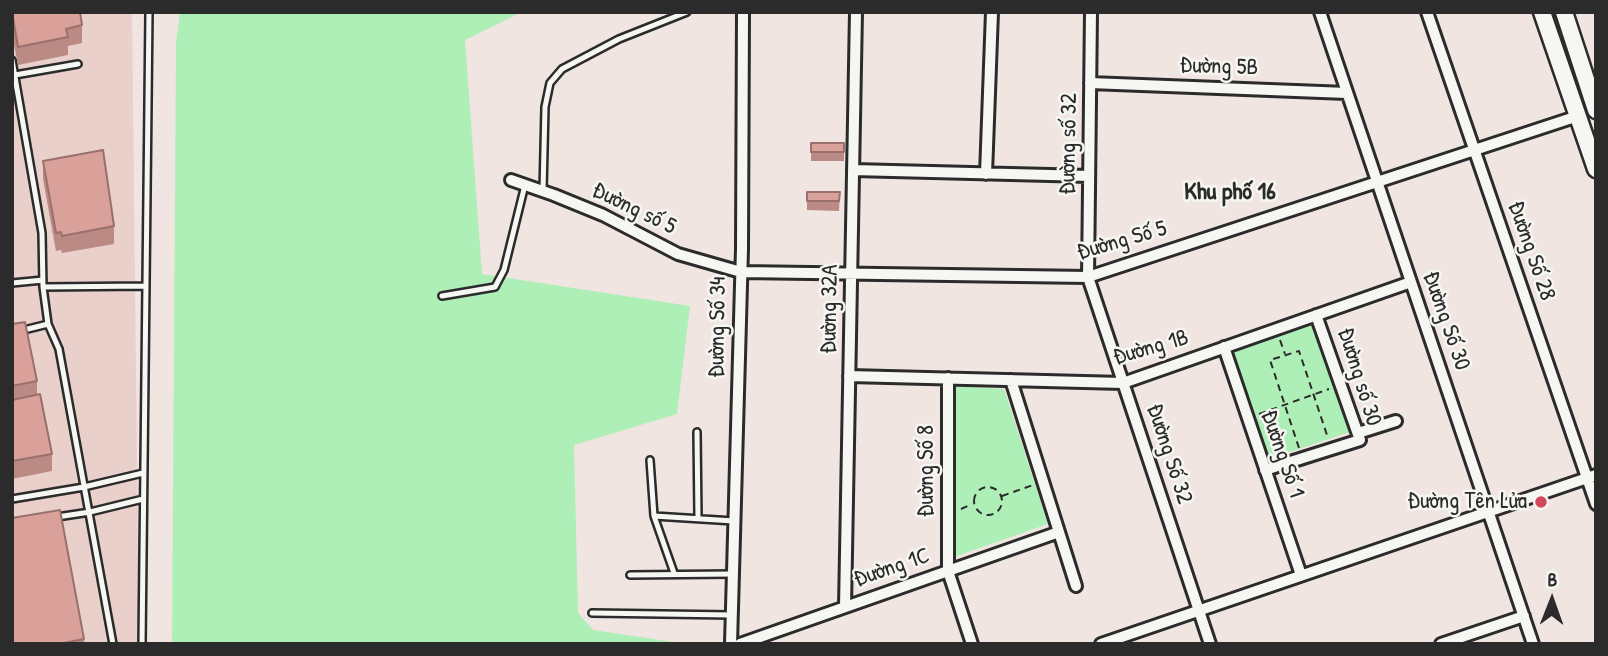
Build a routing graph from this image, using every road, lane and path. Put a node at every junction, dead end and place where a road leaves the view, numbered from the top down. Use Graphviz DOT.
graph roads {
  1 [pos="149,12"];
  2 [pos="687,12"];
  3 [pos="743,12"];
  4 [pos="856,12"];
  5 [pos="992,12"];
  6 [pos="1091,12"];
  7 [pos="1320,12"];
  8 [pos="1427,12"];
  9 [pos="1542,12"];
  10 [pos="1564,12"];
  11 [pos="12,60"];
  12 [pos="78,64"];
  13 [pos="15,75"];
  14 [pos="1090,83"];
  15 [pos="1347,93"];
  16 [pos="1596,108"];
  17 [pos="1578,116"];
  18 [pos="1474,150"];
  19 [pos="1596,169"];
  20 [pos="853,170"];
  21 [pos="986,174"];
  22 [pos="1089,176"];
  23 [pos="511,180"];
  24 [pos="1377,182"];
  25 [pos="526,185"];
  26 [pos="543,191"];
  27 [pos="741,272"];
  28 [pos="851,274"];
  29 [pos="1088,277"];
  30 [pos="43,280"];
  31 [pos="1411,282"];
  32 [pos="12,283"];
  33 [pos="145,286"];
  34 [pos="43,287"];
  35 [pos="442,296"];
  36 [pos="1316,315"];
  37 [pos="48,324"];
  38 [pos="1276,329"];
  39 [pos="12,333"];
  40 [pos="1224,347"];
  41 [pos="1285,355"];
  42 [pos="849,376"];
  43 [pos="948,378"];
  44 [pos="1011,380"];
  45 [pos="1123,383"];
  46 [pos="1341,384"];
  47 [pos="1313,394"];
  48 [pos="1285,405"];
  49 [pos="1248,418"];
  50 [pos="1396,421"];
  51 [pos="697,432"];
  52 [pos="1358,433"];
  53 [pos="1332,450"];
  54 [pos="1303,459"];
  55 [pos="650,460"];
  56 [pos="1265,470"];
  57 [pos="143,473"];
  58 [pos="1591,477"];
  59 [pos="1043,481"];
  60 [pos="84,487"];
  61 [pos="1001,496"];
  62 [pos="12,499"];
  63 [pos="143,499"];
  64 [pos="1596,504"];
  65 [pos="90,512"];
  66 [pos="1489,512"];
  67 [pos="654,516"];
  68 [pos="51,518"];
  69 [pos="698,518"];
  70 [pos="734,522"];
  71 [pos="1059,532"];
  72 [pos="948,570"];
  73 [pos="674,573"];
  74 [pos="733,574"];
  75 [pos="630,575"];
  76 [pos="1301,575"];
  77 [pos="1076,586"];
  78 [pos="845,607"];
  79 [pos="1198,610"];
  80 [pos="592,613"];
  81 [pos="732,615"];
  82 [pos="1524,616"];
  83 [pos="113,644"];
  84 [pos="142,644"];
  85 [pos="731,644"];
  86 [pos="740,644"];
  87 [pos="972,644"];
  88 [pos="1101,644"];
  89 [pos="1210,644"];
  90 [pos="1441,644"];
  91 [pos="1533,644"];
  1 -- 33 [label="lane"];
  2 -- 26 [label="lane"];
  3 -- 27 [label="street, Đường Số 34"];
  4 -- 20 [label="street, Đường 32A"];
  5 -- 21 [label="street"];
  6 -- 14 [label="street, Đường số 32"];
  7 -- 15 [label="street, Đường Số 30"];
  8 -- 18 [label="street, Đường Số 28"];
  9 -- 17 [label="main road"];
  10 -- 16 [label="main road"];
  11 -- 13 [label="lane"];
  12 -- 13 [label="lane"];
  13 -- 30 [label="lane"];
  14 -- 15 [label="street, Đường 5B"];
  14 -- 22 [label="street, Đường số 32"];
  15 -- 24 [label="street, Đường Số 30"];
  17 -- 18 [label="street, Đường Số 5"];
  17 -- 19 [label="main road"];
  18 -- 24 [label="street, Đường Số 5"];
  18 -- 58 [label="street, Đường Số 28"];
  20 -- 21 [label="street"];
  20 -- 28 [label="street, Đường 32A"];
  21 -- 22 [label="street"];
  22 -- 29 [label="street, Đường số 32"];
  23 -- 25 [label="street, Đường số 5"];
  24 -- 29 [label="street, Đường Số 5"];
  24 -- 31 [label="street, Đường Số 30"];
  25 -- 26 [label="street, Đường số 5"];
  25 -- 35 [label="lane"];
  26 -- 27 [label="street, Đường số 5"];
  27 -- 28 [label="street, Đường Số 5"];
  27 -- 70 [label="street, Đường Số 34"];
  28 -- 29 [label="street, Đường Số 5"];
  28 -- 42 [label="street, Đường 32A"];
  29 -- 45 [label="street, Đường Số 32"];
  30 -- 32 [label="lane"];
  30 -- 34 [label="lane"];
  31 -- 36 [label="street, Đường 1B"];
  31 -- 66 [label="street, Đường Số 30"];
  33 -- 34 [label="lane"];
  33 -- 57 [label="lane"];
  34 -- 37 [label="lane"];
  36 -- 38 [label="street, Đường 1B"];
  36 -- 46 [label="street, Đường số 30"];
  37 -- 39 [label="lane"];
  37 -- 60 [label="lane"];
  38 -- 40 [label="street, Đường 1B"];
  38 -- 41 [label="path"];
  40 -- 45 [label="street, Đường 1B"];
  40 -- 49 [label="street, Đường Số 1"];
  41 -- 47 [label="path"];
  41 -- 48 [label="path"];
  42 -- 43 [label="street, Đường 1B"];
  42 -- 78 [label="street, Đường 32A"];
  43 -- 44 [label="street, Đường 1B"];
  43 -- 72 [label="street, Đường Số 8"];
  44 -- 45 [label="street, Đường 1B"];
  44 -- 59 [label="street"];
  45 -- 79 [label="street, Đường Số 32"];
  46 -- 47 [label="path"];
  46 -- 52 [label="street, Đường số 30"];
  47 -- 48 [label="path"];
  47 -- 53 [label="path"];
  48 -- 49 [label="path"];
  48 -- 54 [label="path"];
  49 -- 56 [label="street, Đường Số 1"];
  50 -- 52 [label="street"];
  51 -- 69 [label="lane"];
  52 -- 53 [label="street, Đường số 30"];
  53 -- 54 [label="street, Đường số 30"];
  54 -- 56 [label="street, Đường số 30"];
  55 -- 67 [label="lane"];
  56 -- 76 [label="street, Đường Số 1"];
  57 -- 60 [label="lane"];
  57 -- 63 [label="lane"];
  58 -- 64 [label="street, Đường Số 28"];
  58 -- 66 [label="street"];
  59 -- 61 [label="path"];
  59 -- 71 [label="street"];
  60 -- 62 [label="lane"];
  60 -- 65 [label="lane"];
  61 -- 61 [label="path"];
  63 -- 65 [label="lane"];
  63 -- 84 [label="lane"];
  65 -- 68 [label="lane"];
  65 -- 83 [label="lane"];
  66 -- 76 [label="street"];
  66 -- 82 [label="street, Đường Số 30"];
  67 -- 69 [label="lane"];
  67 -- 73 [label="lane"];
  69 -- 70 [label="lane"];
  70 -- 74 [label="street, Đường Số 34"];
  71 -- 72 [label="street, Đường 1C"];
  71 -- 77 [label="street"];
  72 -- 78 [label="street, Đường 1C"];
  72 -- 87 [label="street, Đường Số 8"];
  73 -- 74 [label="lane"];
  73 -- 75 [label="lane"];
  74 -- 81 [label="street, Đường Số 34"];
  76 -- 79 [label="street"];
  78 -- 86 [label="street, Đường 1C"];
  79 -- 88 [label="street"];
  79 -- 89 [label="street, Đường Số 32"];
  80 -- 81 [label="lane"];
  81 -- 85 [label="street, Đường Số 34"];
  82 -- 90 [label="street"];
  82 -- 91 [label="street, Đường Số 30"];
}
